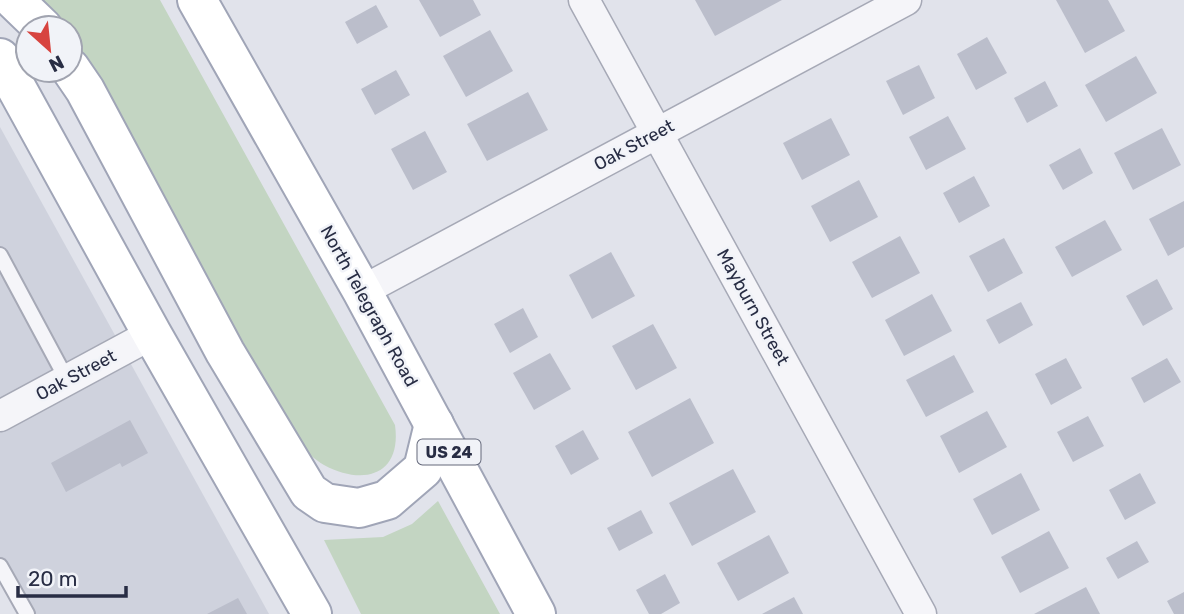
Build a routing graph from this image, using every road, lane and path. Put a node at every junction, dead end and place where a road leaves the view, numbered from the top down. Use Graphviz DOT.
graph roads {
  1 [pos="14,0"];
  2 [pos="197,0"];
  3 [pos="584,0"];
  4 [pos="906,0"];
  5 [pos="28,14"];
  6 [pos="0,58"];
  7 [pos="81,84"];
  8 [pos="657,133"];
  9 [pos="0,255"];
  10 [pos="362,291"];
  11 [pos="152,334"];
  12 [pos="67,380"];
  13 [pos="0,416"];
  14 [pos="434,424"];
  15 [pos="0,566"];
  16 [pos="27,614"];
  17 [pos="312,614"];
  18 [pos="536,614"];
  19 [pos="921,614"];
  1 -- 5 [label="main road"];
  2 -- 10 [label="main road, North Telegraph Road / US 24"];
  3 -- 8 [label="street, Mayburn Street"];
  4 -- 8 [label="street, Oak Street"];
  6 -- 11 [label="main road"];
  7 -- 14 [label="main road"];
  8 -- 10 [label="street, Oak Street"];
  8 -- 19 [label="street, Mayburn Street"];
  9 -- 12 [label="lane"];
  10 -- 14 [label="main road, North Telegraph Road / US 24"];
  11 -- 12 [label="street, Oak Street"];
  11 -- 17 [label="main road"];
  12 -- 13 [label="street, Oak Street"];
  14 -- 18 [label="main road, North Telegraph Road / US 24"];
  15 -- 16 [label="lane"];
}
